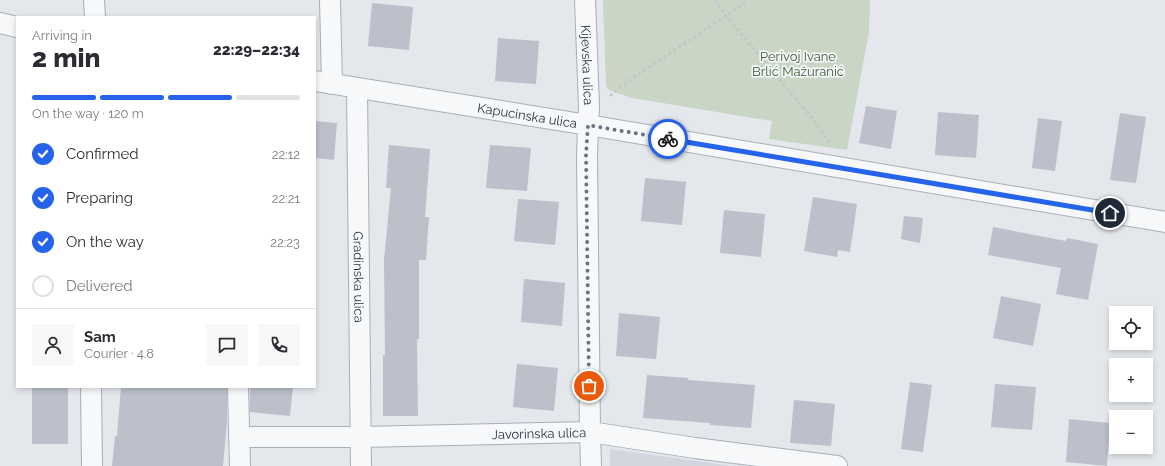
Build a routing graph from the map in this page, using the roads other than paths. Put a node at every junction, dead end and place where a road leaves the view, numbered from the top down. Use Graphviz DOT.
graph roads {
  1 [pos="94,0"];
  2 [pos="330,0"];
  3 [pos="585,0"];
  4 [pos="95,16"];
  5 [pos="0,23"];
  6 [pos="16,27"];
  7 [pos="323,82"];
  8 [pos="357,88"];
  9 [pos="588,125"];
  10 [pos="1165,222"];
  11 [pos="91,388"];
  12 [pos="238,388"];
  13 [pos="590,432"];
  14 [pos="239,437"];
  15 [pos="360,437"];
  16 [pos="92,466"];
  17 [pos="240,466"];
  18 [pos="361,466"];
  19 [pos="591,466"];
  20 [pos="837,466"];
  1 -- 4 [label="street"];
  2 -- 7 [label="street"];
  3 -- 9 [label="street, Kijevska ulica"];
  5 -- 6 [label="street"];
  7 -- 8 [label="street, Kapucinska ulica"];
  8 -- 9 [label="street, Kapucinska ulica"];
  8 -- 15 [label="street, Gradinska ulica"];
  9 -- 10 [label="street, Kapucinska ulica"];
  9 -- 13 [label="street, Kijevska ulica"];
  11 -- 16 [label="street"];
  12 -- 14 [label="street"];
  13 -- 15 [label="street, Javorinska ulica"];
  13 -- 19 [label="street, Kijevska ulica"];
  13 -- 20 [label="street, Javorinska ulica"];
  14 -- 15 [label="street, Javorinska ulica"];
  14 -- 17 [label="street"];
  15 -- 18 [label="street, Gradinska ulica"];
}
